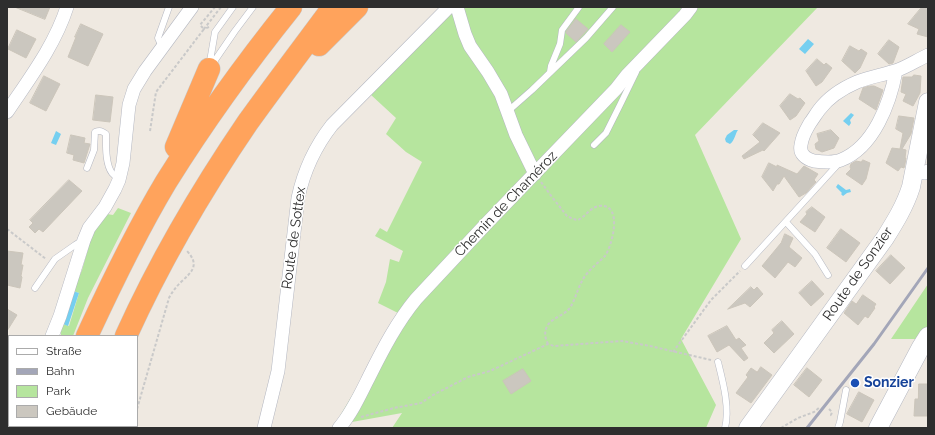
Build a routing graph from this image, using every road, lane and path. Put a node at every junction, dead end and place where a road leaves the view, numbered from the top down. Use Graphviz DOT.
graph roads {
  1 [pos="67,7"];
  2 [pos="169,7"];
  3 [pos="192,7"];
  4 [pos="214,7"];
  5 [pos="234,7"];
  6 [pos="253,7"];
  7 [pos="291,7"];
  8 [pos="334,7"];
  9 [pos="357,7"];
  10 [pos="449,7"];
  11 [pos="457,7"];
  12 [pos="579,7"];
  13 [pos="613,7"];
  14 [pos="691,7"];
  15 [pos="163,47"];
  16 [pos="928,55"];
  17 [pos="640,63"];
  18 [pos="209,69"];
  19 [pos="896,71"];
  20 [pos="550,72"];
  21 [pos="268,95"];
  22 [pos="928,102"];
  23 [pos="7,112"];
  24 [pos="507,112"];
  25 [pos="150,130"];
  26 [pos="594,145"];
  27 [pos="841,161"];
  28 [pos="87,168"];
  29 [pos="921,172"];
  30 [pos="535,174"];
  31 [pos="119,180"];
  32 [pos="786,222"];
  33 [pos="7,229"];
  34 [pos="84,240"];
  35 [pos="133,242"];
  36 [pos="186,250"];
  37 [pos="52,264"];
  38 [pos="745,266"];
  39 [pos="828,275"];
  40 [pos="35,288"];
  41 [pos="52,335"];
  42 [pos="87,335"];
  43 [pos="126,335"];
  44 [pos="928,336"];
  45 [pos="548,344"];
  46 [pos="673,352"];
  47 [pos="718,362"];
  48 [pos="846,390"];
  49 [pos="138,405"];
  50 [pos="820,407"];
  51 [pos="829,409"];
  52 [pos="831,415"];
  53 [pos="342,424"];
  54 [pos="264,428"];
  55 [pos="725,428"];
  56 [pos="748,428"];
  57 [pos="781,428"];
  58 [pos="838,428"];
  59 [pos="878,428"];
  1 -- 23 [label="street"];
  2 -- 15 [label="lane"];
  3 -- 15 [label="street"];
  4 -- 25 [label="path"];
  5 -- 18 [label="lane"];
  6 -- 18 [label="lane"];
  7 -- 35 [label="highway"];
  8 -- 21 [label="highway"];
  9 -- 21 [label="highway"];
  10 -- 54 [label="street, Route de Sottex"];
  11 -- 24 [label="street"];
  12 -- 20 [label="lane"];
  13 -- 20 [label="lane"];
  14 -- 17 [label="street, Chemin de Chaméroz"];
  15 -- 31 [label="street"];
  16 -- 19 [label="street"];
  17 -- 26 [label="lane"];
  17 -- 30 [label="street, Chemin de Chaméroz"];
  18 -- 35 [label="highway"];
  19 -- 27 [label="street"];
  19 -- 27 [label="street"];
  20 -- 24 [label="lane"];
  21 -- 43 [label="highway"];
  22 -- 29 [label="street, Route de Sonzier"];
  24 -- 30 [label="street"];
  27 -- 32 [label="lane"];
  28 -- 31 [label="lane"];
  29 -- 56 [label="street, Route de Sonzier"];
  30 -- 45 [label="path"];
  30 -- 53 [label="street, Chemin de Chaméroz"];
  31 -- 34 [label="street"];
  32 -- 38 [label="lane"];
  32 -- 39 [label="lane"];
  33 -- 37 [label="path"];
  34 -- 37 [label="lane"];
  34 -- 41 [label="street"];
  35 -- 42 [label="highway"];
  36 -- 49 [label="path"];
  37 -- 40 [label="lane"];
  38 -- 46 [label="path"];
  44 -- 59 [label="street"];
  45 -- 46 [label="path"];
  45 -- 53 [label="path"];
  46 -- 47 [label="path"];
  47 -- 55 [label="lane"];
  48 -- 58 [label="lane"];
  50 -- 57 [label="path"];
  51 -- 52 [label="path"];
}
